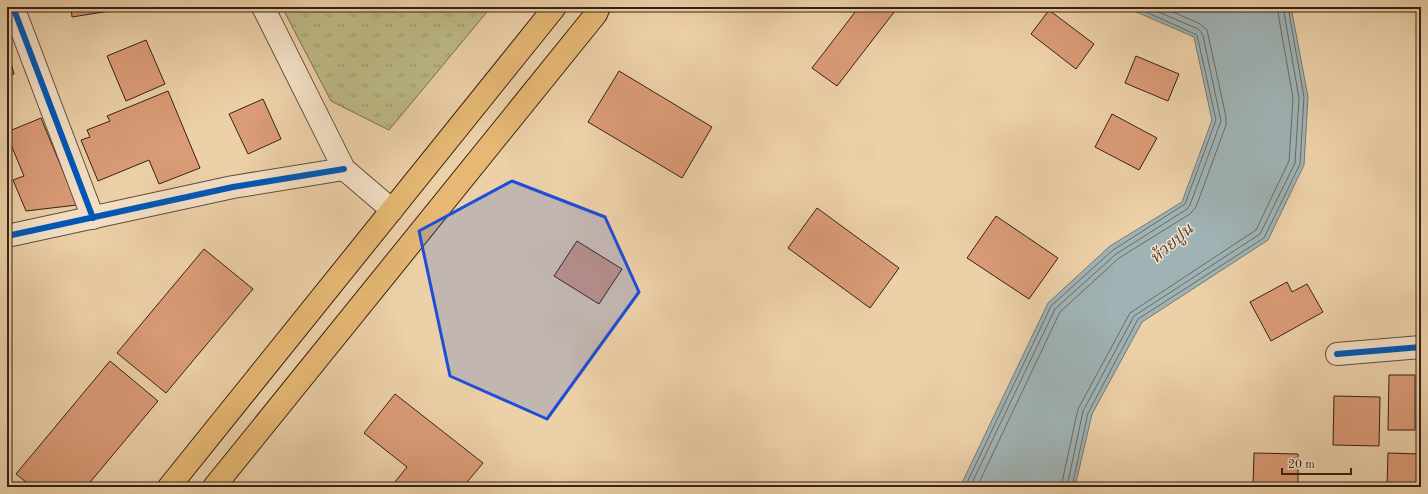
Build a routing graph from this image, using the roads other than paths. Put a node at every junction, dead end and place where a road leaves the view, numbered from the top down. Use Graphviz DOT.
graph roads {
  1 [pos="13,7"];
  2 [pos="263,7"];
  3 [pos="555,7"];
  4 [pos="599,7"];
  5 [pos="344,169"];
  6 [pos="392,210"];
  7 [pos="93,218"];
  8 [pos="7,236"];
  9 [pos="1421,347"];
  10 [pos="1337,354"];
  11 [pos="219,482"];
  12 [pos="169,487"];
  1 -- 7 [label="street"];
  2 -- 5 [label="street"];
  3 -- 6 [label="main road"];
  4 -- 11 [label="main road"];
  5 -- 6 [label="street"];
  5 -- 7 [label="street"];
  6 -- 12 [label="main road"];
  7 -- 8 [label="street"];
  9 -- 10 [label="street"];
}
